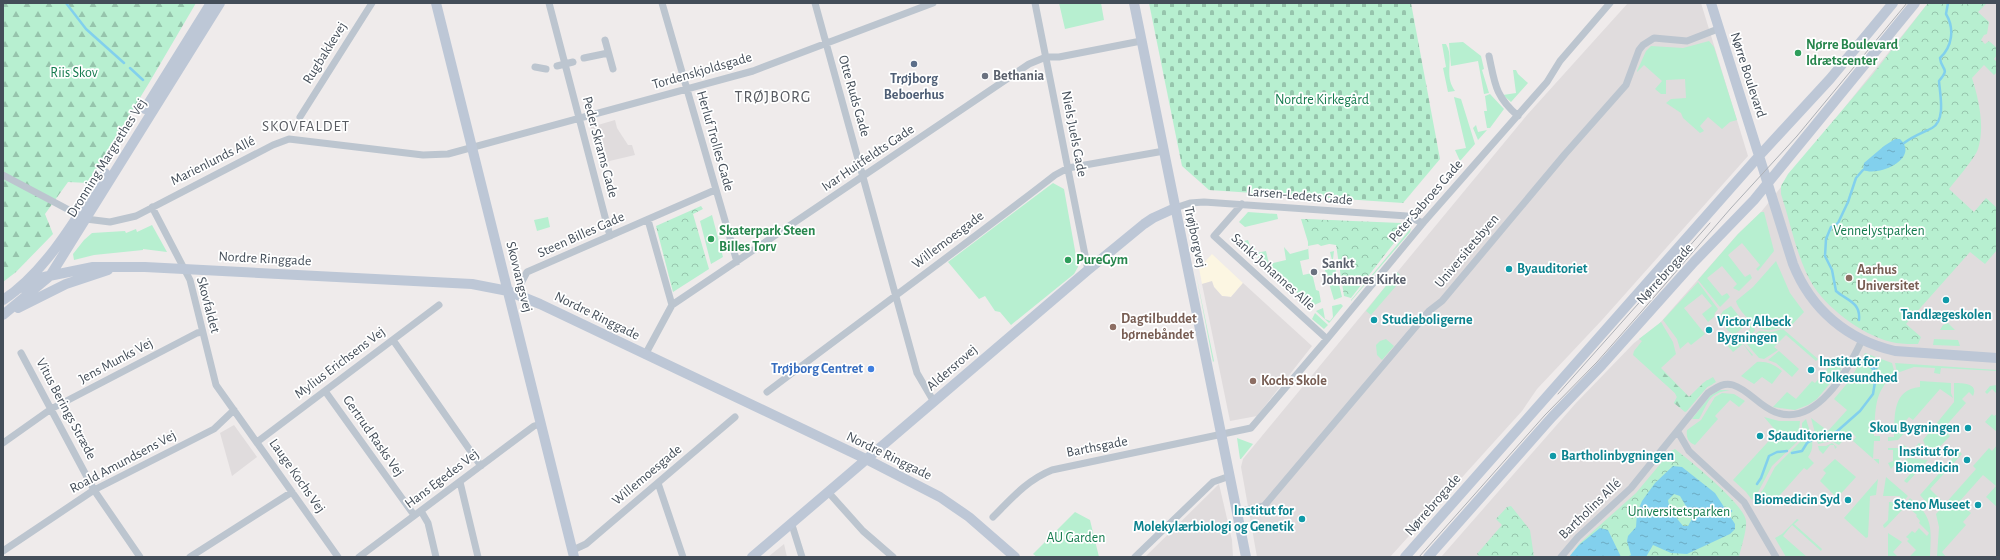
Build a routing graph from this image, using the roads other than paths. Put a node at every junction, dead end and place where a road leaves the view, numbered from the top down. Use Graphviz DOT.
graph roads {
  1 [pos="211,3"];
  2 [pos="220,3"];
  3 [pos="372,3"];
  4 [pos="436,3"];
  5 [pos="549,3"];
  6 [pos="662,3"];
  7 [pos="815,3"];
  8 [pos="933,3"];
  9 [pos="1035,3"];
  10 [pos="1134,3"];
  11 [pos="1610,3"];
  12 [pos="1711,3"];
  13 [pos="1893,3"];
  14 [pos="1915,3"];
  15 [pos="1718,29"];
  16 [pos="605,40"];
  17 [pos="1141,41"];
  18 [pos="826,44"];
  19 [pos="608,52"];
  20 [pos="1489,56"];
  21 [pos="1046,57"];
  22 [pos="584,58"];
  23 [pos="573,62"];
  24 [pos="565,64"];
  25 [pos="557,66"];
  26 [pos="535,67"];
  27 [pos="546,69"];
  28 [pos="613,69"];
  29 [pos="687,90"];
  30 [pos="1518,116"];
  31 [pos="300,117"];
  32 [pos="580,118"];
  33 [pos="473,148"];
  34 [pos="1164,151"];
  35 [pos="1759,156"];
  36 [pos="1068,168"];
  37 [pos="3,175"];
  38 [pos="863,177"];
  39 [pos="1768,184"];
  40 [pos="715,190"];
  41 [pos="1242,204"];
  42 [pos="152,207"];
  43 [pos="1175,208"];
  44 [pos="83,217"];
  45 [pos="648,220"];
  46 [pos="1423,223"];
  47 [pos="610,236"];
  48 [pos="57,261"];
  49 [pos="737,262"];
  50 [pos="116,268"];
  51 [pos="184,269"];
  52 [pos="1088,270"];
  53 [pos="66,272"];
  54 [pos="50,276"];
  55 [pos="18,289"];
  56 [pos="508,292"];
  57 [pos="895,295"];
  58 [pos="524,297"];
  59 [pos="3,300"];
  60 [pos="439,305"];
  61 [pos="672,305"];
  62 [pos="3,316"];
  63 [pos="202,332"];
  64 [pos="1327,339"];
  65 [pos="393,340"];
  66 [pos="1862,340"];
  67 [pos="21,353"];
  68 [pos="645,355"];
  69 [pos="1997,358"];
  70 [pos="325,391"];
  71 [pos="767,392"];
  72 [pos="934,402"];
  73 [pos="51,409"];
  74 [pos="234,410"];
  75 [pos="735,416"];
  76 [pos="541,424"];
  77 [pos="1678,432"];
  78 [pos="1222,435"];
  79 [pos="257,442"];
  80 [pos="3,443"];
  81 [pos="868,460"];
  82 [pos="481,466"];
  83 [pos="1230,476"];
  84 [pos="460,482"];
  85 [pos="658,483"];
  86 [pos="94,490"];
  87 [pos="292,492"];
  88 [pos="829,493"];
  89 [pos="421,510"];
  90 [pos="1238,512"];
  91 [pos="414,515"];
  92 [pos="993,517"];
  93 [pos="792,525"];
  94 [pos="3,550"];
  95 [pos="574,553"];
  96 [pos="140,557"];
  97 [pos="190,557"];
  98 [pos="338,557"];
  99 [pos="360,557"];
  100 [pos="436,557"];
  101 [pos="478,557"];
  102 [pos="683,557"];
  103 [pos="752,557"];
  104 [pos="802,557"];
  105 [pos="892,557"];
  106 [pos="1015,557"];
  107 [pos="1136,557"];
  108 [pos="1246,557"];
  109 [pos="1405,557"];
  110 [pos="1428,557"];
  111 [pos="1561,557"];
  112 [pos="1776,557"];
  1 -- 44 [label="street, Dronning Margrethes Vej"];
  2 -- 44 [label="street, Dronning Margrethes Vej"];
  3 -- 31 [label="street, Rugbakkevej"];
  4 -- 33 [label="street, Skovvangsvej"];
  5 -- 24 [label="street, Peder Skrams Gade"];
  6 -- 29 [label="street, Herluf Trolles Gade"];
  7 -- 18 [label="street, Otte Ruds Gade"];
  8 -- 18 [label="street, Tordenskjoldsgade"];
  9 -- 21 [label="street, Niels Juels Gade"];
  10 -- 17 [label="street, Trøjborgvej"];
  11 -- 30 [label="street, Peter Sabroes Gade"];
  12 -- 15 [label="street, Nørre Boulevard"];
  13 -- 35 [label="street, Nørrebrogade"];
  14 -- 39 [label="street, Nørrebrogade"];
  15 -- 35 [label="street, Nørre Boulevard"];
  15 -- 90 [label="street, Universitetsbyen"];
  16 -- 19 [label="street"];
  17 -- 21 [label="street, Ivar Huitfeldts Gade"];
  17 -- 34 [label="street, Trøjborgvej"];
  18 -- 29 [label="street, Tordenskjoldsgade"];
  18 -- 38 [label="street, Otte Ruds Gade"];
  19 -- 22 [label="street"];
  19 -- 28 [label="street"];
  20 -- 30 [label="street"];
  21 -- 36 [label="street, Niels Juels Gade"];
  21 -- 38 [label="street, Ivar Huitfeldts Gade"];
  23 -- 24 [label="street"];
  24 -- 25 [label="street"];
  24 -- 32 [label="street, Peder Skrams Gade"];
  26 -- 27 [label="street"];
  29 -- 32 [label="street, Tordenskjoldsgade"];
  29 -- 40 [label="street, Herluf Trolles Gade"];
  30 -- 46 [label="street, Peter Sabroes Gade"];
  32 -- 33 [label="street, Tordenskjoldsgade"];
  32 -- 47 [label="street, Peder Skrams Gade"];
  33 -- 42 [label="street, Marienlunds Allé"];
  33 -- 56 [label="street, Skovvangsvej"];
  34 -- 36 [label="street, Willemoesgade"];
  34 -- 43 [label="street, Trøjborgvej"];
  35 -- 39 [label="street, Nørre Boulevard"];
  35 -- 109 [label="street, Nørrebrogade"];
  36 -- 52 [label="street, Niels Juels Gade"];
  36 -- 57 [label="street, Willemoesgade"];
  37 -- 44 [label="street"];
  38 -- 49 [label="street, Ivar Huitfeldts Gade"];
  38 -- 57 [label="street, Otte Ruds Gade"];
  39 -- 66 [label="street, Nørre Boulevard"];
  39 -- 110 [label="street, Nørrebrogade"];
  40 -- 45 [label="street, Steen Billes Gade"];
  40 -- 49 [label="street, Herluf Trolles Gade"];
  41 -- 43 [label="street, Larsen-Ledets Gade"];
  41 -- 46 [label="street, Larsen-Ledets Gade"];
  41 -- 64 [label="street, Sankt Johannes Alle"];
  42 -- 44 [label="street, Marienlunds Allé"];
  42 -- 51 [label="street, Skovfaldet"];
  43 -- 52 [label="street, Aldersrovej"];
  43 -- 78 [label="street, Trøjborgvej"];
  44 -- 48 [label="street, Dronning Margrethes Vej"];
  44 -- 55 [label="street, Dronning Margrethes Vej"];
  45 -- 47 [label="street, Steen Billes Gade"];
  45 -- 61 [label="street"];
  46 -- 64 [label="street, Peter Sabroes Gade"];
  47 -- 58 [label="street, Steen Billes Gade"];
  48 -- 53 [label="street"];
  48 -- 54 [label="street, Dronning Margrethes Vej"];
  49 -- 61 [label="street, Ivar Huitfeldts Gade"];
  50 -- 51 [label="street, Nordre Ringgade"];
  50 -- 53 [label="street, Nordre Ringgade"];
  50 -- 62 [label="street, Nordre Ringgade"];
  51 -- 56 [label="street, Nordre Ringgade"];
  51 -- 63 [label="street, Skovfaldet"];
  52 -- 72 [label="street, Aldersrovej"];
  53 -- 54 [label="street, Nordre Ringgade"];
  54 -- 55 [label="street, Nordre Ringgade"];
  54 -- 62 [label="street, Dronning Margrethes Vej"];
  55 -- 59 [label="street"];
  56 -- 58 [label="street, Nordre Ringgade"];
  56 -- 76 [label="street, Skovvangsvej"];
  57 -- 71 [label="street, Willemoesgade"];
  57 -- 72 [label="street, Otte Ruds Gade"];
  58 -- 68 [label="street, Nordre Ringgade"];
  60 -- 65 [label="street, Mylius Erichsens Vej"];
  61 -- 68 [label="street, Ivar Huitfeldts Gade"];
  63 -- 73 [label="street, Jens Munks Vej"];
  63 -- 74 [label="street, Skovfaldet"];
  64 -- 78 [label="street, Peter Sabroes Gade"];
  65 -- 70 [label="street, Mylius Erichsens Vej"];
  65 -- 82 [label="street"];
  66 -- 69 [label="street, Nørre Boulevard"];
  66 -- 77 [label="street, Bartholins Allé"];
  67 -- 73 [label="street, Vitus Berings Stræde"];
  68 -- 81 [label="street, Nordre Ringgade"];
  70 -- 79 [label="street, Mylius Erichsens Vej"];
  70 -- 91 [label="street, Gertrud Rasks Vej"];
  72 -- 81 [label="street, Aldersrovej"];
  73 -- 80 [label="street, Jens Munks Vej"];
  73 -- 86 [label="street, Vitus Berings Stræde"];
  74 -- 79 [label="street, Lauge Kochs Vej"];
  74 -- 86 [label="street, Roald Amundsens Vej"];
  75 -- 85 [label="street, Willemoesgade"];
  76 -- 82 [label="street, Hans Egedes Vej"];
  76 -- 95 [label="street, Skovvangsvej"];
  77 -- 111 [label="street, Bartholins Allé"];
  77 -- 112 [label="street"];
  78 -- 83 [label="street, Trøjborgvej"];
  78 -- 92 [label="street, Barthsgade"];
  79 -- 87 [label="street, Lauge Kochs Vej"];
  81 -- 88 [label="street, Aldersrovej"];
  81 -- 106 [label="street, Nordre Ringgade"];
  82 -- 84 [label="street, Hans Egedes Vej"];
  83 -- 90 [label="street, Trøjborgvej"];
  83 -- 107 [label="street"];
  84 -- 89 [label="street, Hans Egedes Vej"];
  84 -- 101 [label="street"];
  85 -- 95 [label="street, Willemoesgade"];
  85 -- 102 [label="street"];
  86 -- 94 [label="street, Roald Amundsens Vej"];
  86 -- 96 [label="street, Vitus Berings Stræde"];
  87 -- 97 [label="street"];
  87 -- 98 [label="street, Lauge Kochs Vej"];
  88 -- 93 [label="street, Aldersrovej"];
  88 -- 105 [label="street"];
  89 -- 91 [label="street, Hans Egedes Vej"];
  89 -- 100 [label="street"];
  90 -- 108 [label="street, Trøjborgvej"];
  91 -- 99 [label="street, Hans Egedes Vej"];
  93 -- 103 [label="street, Aldersrovej"];
  93 -- 104 [label="street"];
}
